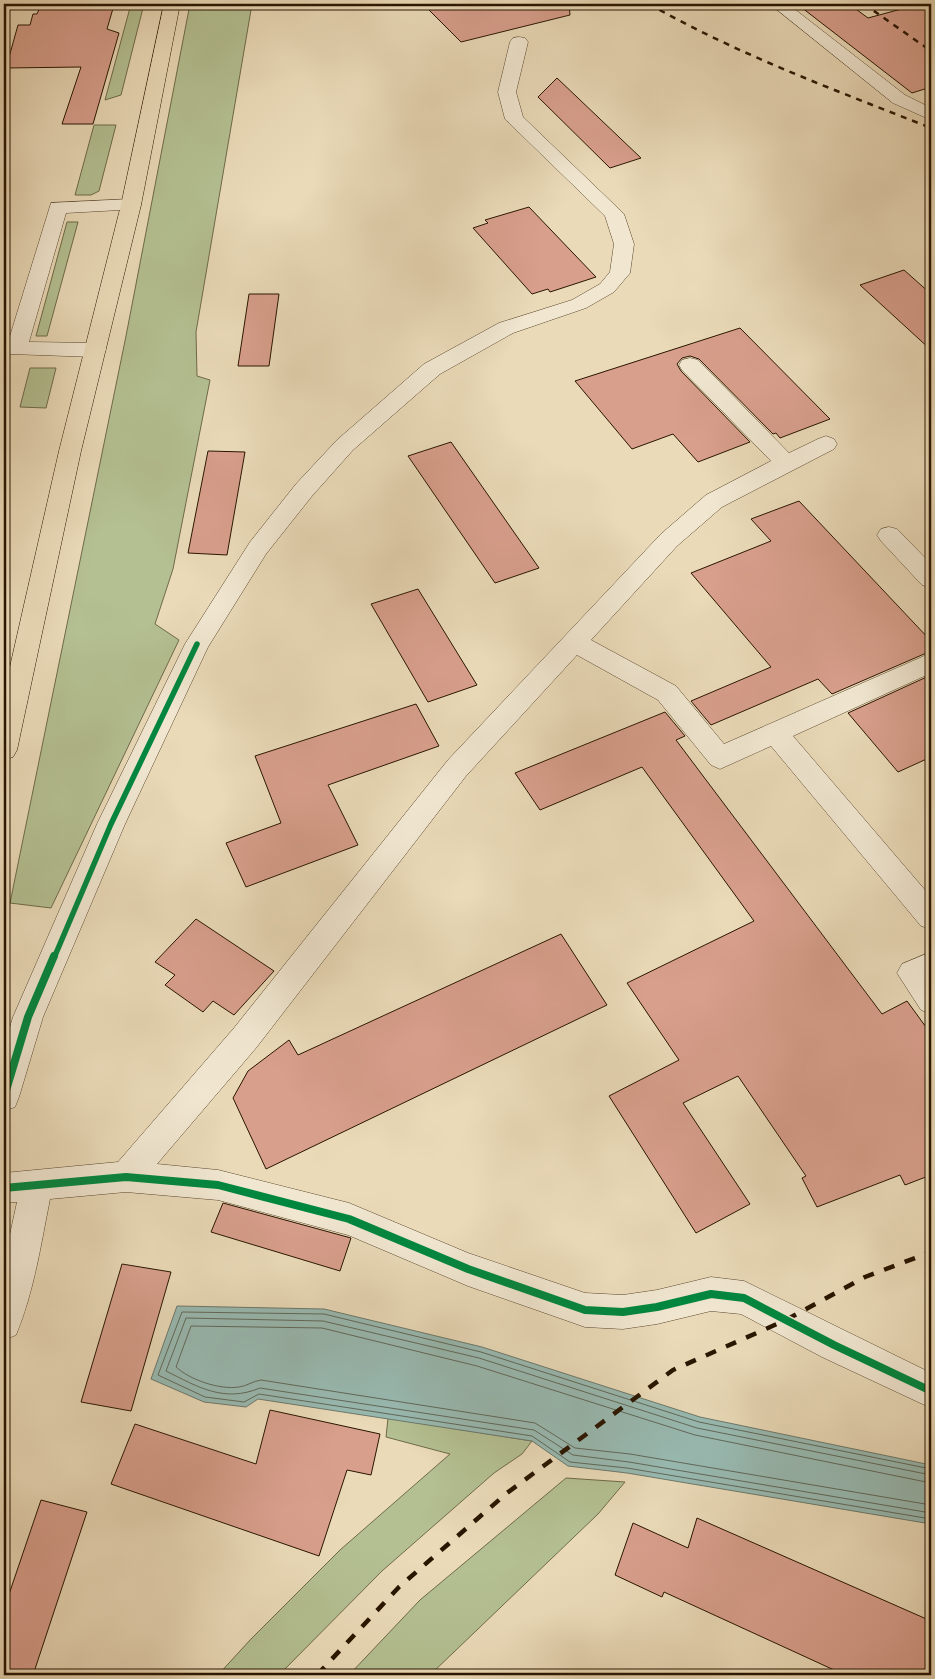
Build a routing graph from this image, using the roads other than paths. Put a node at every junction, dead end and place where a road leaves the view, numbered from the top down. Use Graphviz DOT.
graph roads {
  1 [pos="172,4"];
  2 [pos="778,4"];
  3 [pos="519,42"];
  4 [pos="931,115"];
  5 [pos="131,205"];
  6 [pos="95,350"];
  7 [pos="690,365"];
  8 [pos="826,444"];
  9 [pos="786,463"];
  10 [pos="889,535"];
  11 [pos="931,579"];
  12 [pos="574,642"];
  13 [pos="931,662"];
  14 [pos="775,733"];
  15 [pos="4,750"];
  16 [pos="931,917"];
  17 [pos="931,965"];
  18 [pos="931,1001"];
  19 [pos="4,1097"];
  20 [pos="126,1177"];
  21 [pos="36,1187"];
  22 [pos="4,1188"];
  23 [pos="4,1323"];
  24 [pos="931,1391"];
  1 -- 5 [label="main road"];
  2 -- 4 [label="street"];
  3 -- 19 [label="street"];
  5 -- 6 [label="main road"];
  5 -- 6 [label="street"];
  6 -- 15 [label="main road"];
  7 -- 9 [label="street"];
  8 -- 9 [label="street"];
  9 -- 12 [label="street"];
  10 -- 11 [label="street"];
  12 -- 14 [label="street"];
  12 -- 20 [label="street"];
  13 -- 14 [label="street"];
  14 -- 16 [label="street"];
  17 -- 18 [label="street"];
  20 -- 21 [label="street"];
  20 -- 24 [label="street"];
  21 -- 22 [label="street"];
  21 -- 23 [label="street"];
}
